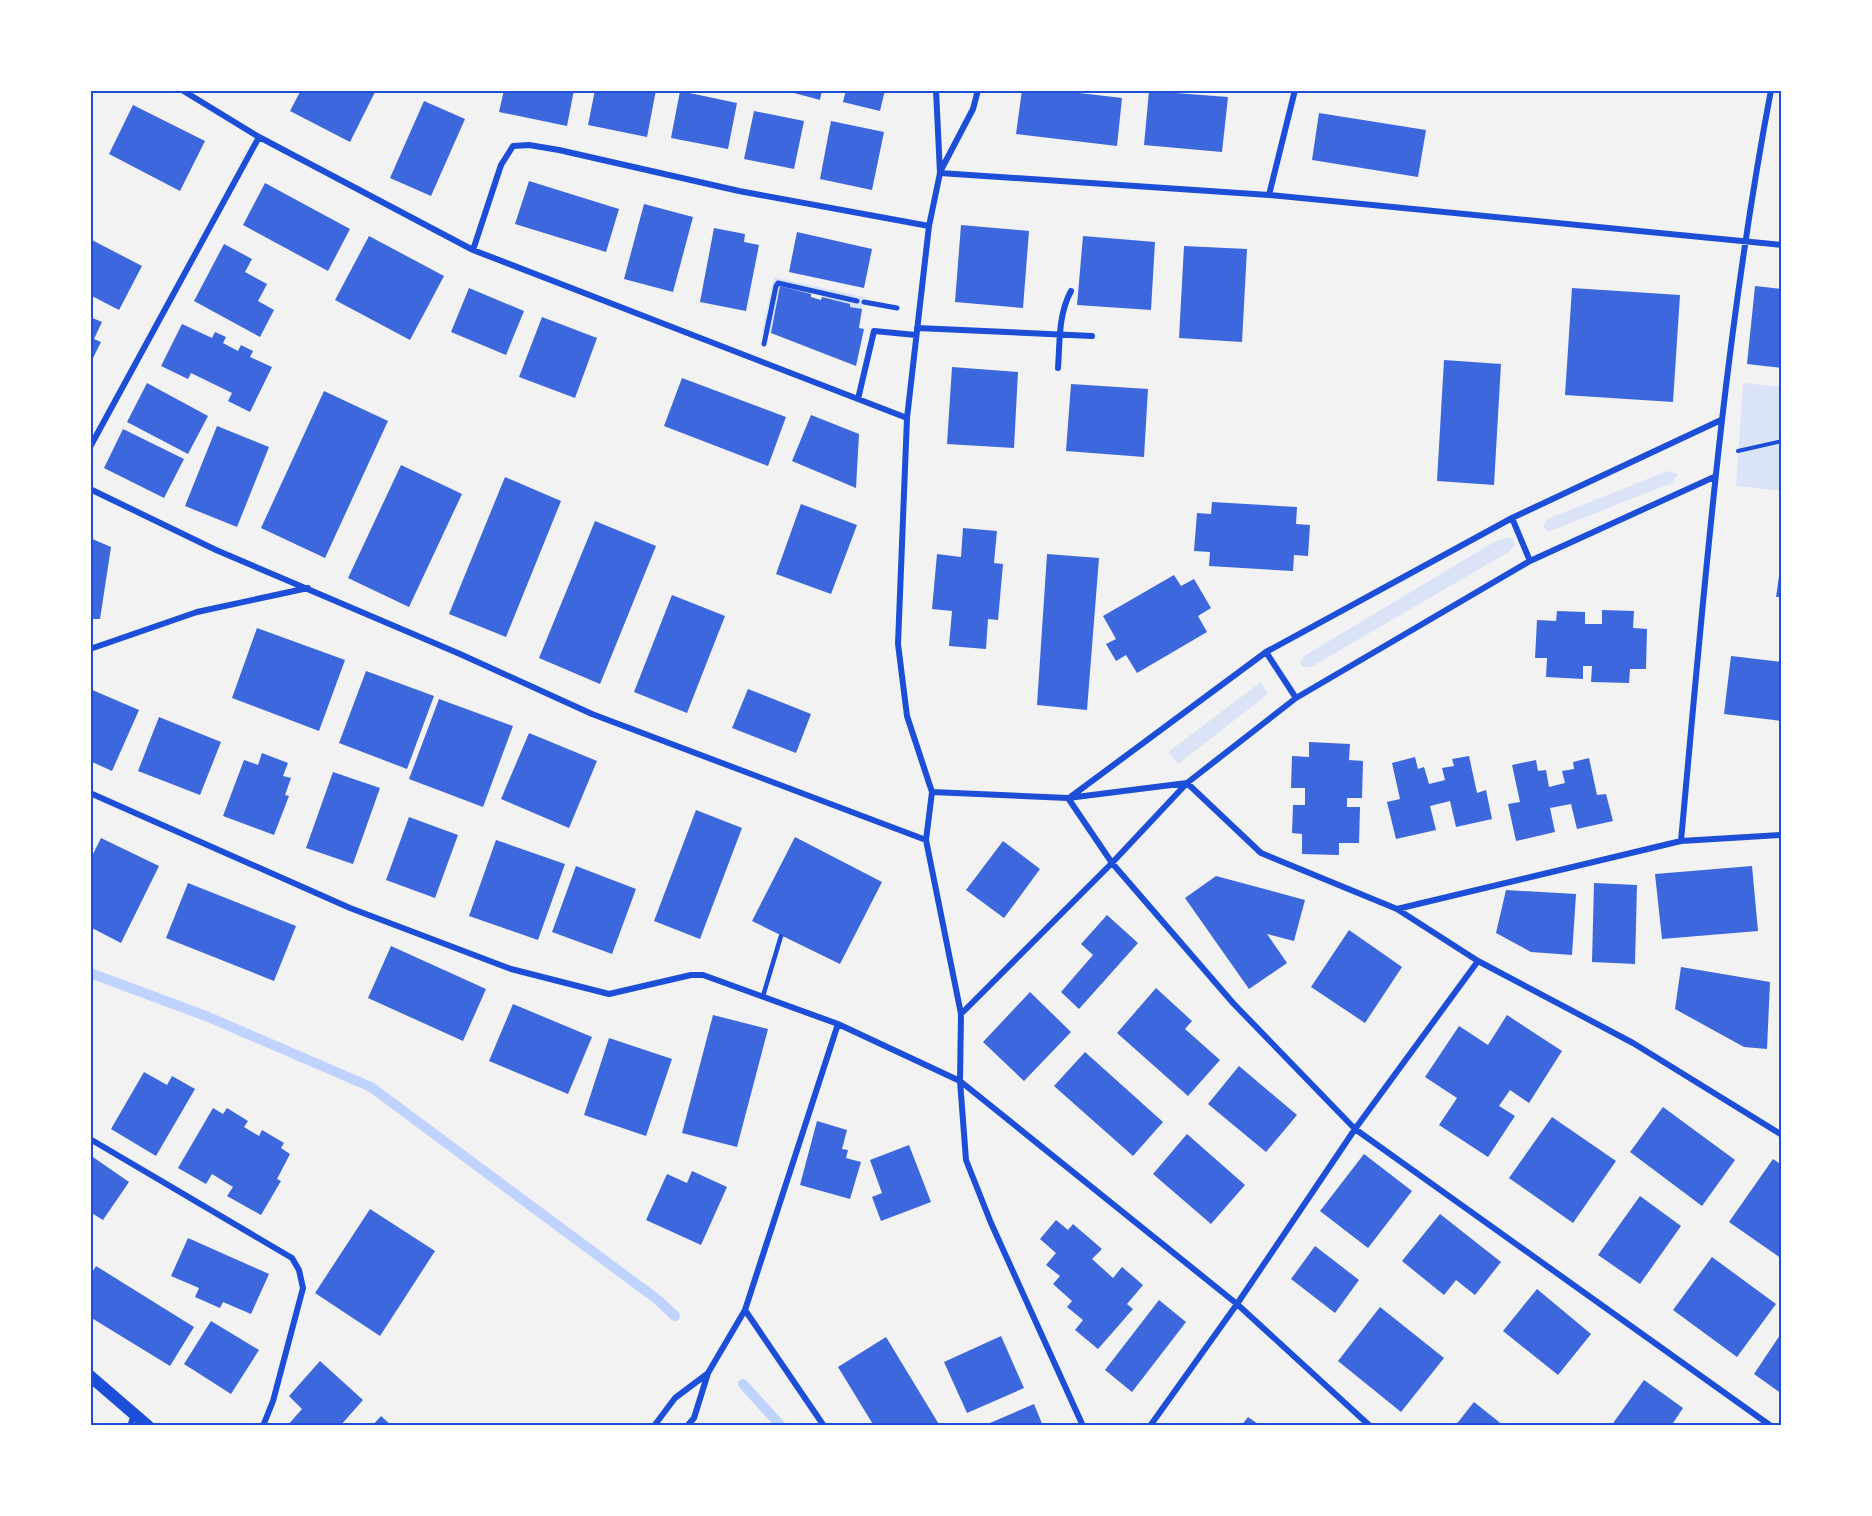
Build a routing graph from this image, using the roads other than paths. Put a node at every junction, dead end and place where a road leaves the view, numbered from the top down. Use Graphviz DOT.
graph roads {
  1 [pos="182,90"];
  2 [pos="936,90"];
  3 [pos="978,90"];
  4 [pos="1295,90"];
  5 [pos="1771,90"];
  6 [pos="259,137"];
  7 [pos="940,173"];
  8 [pos="1269,195"];
  9 [pos="929,226"];
  10 [pos="1745,242"];
  11 [pos="1782,245"];
  12 [pos="473,250"];
  13 [pos="1071,291"];
  14 [pos="857,301"];
  15 [pos="864,302"];
  16 [pos="897,309"];
  17 [pos="918,328"];
  18 [pos="1060,334"];
  19 [pos="916,335"];
  20 [pos="1092,336"];
  21 [pos="764,344"];
  22 [pos="1058,368"];
  23 [pos="858,399"];
  24 [pos="907,418"];
  25 [pos="1721,420"];
  26 [pos="90,447"];
  27 [pos="1714,477"];
  28 [pos="90,489"];
  29 [pos="1512,518"];
  30 [pos="1530,561"];
  31 [pos="308,588"];
  32 [pos="90,649"];
  33 [pos="1266,652"];
  34 [pos="1296,698"];
  35 [pos="1187,783"];
  36 [pos="932,792"];
  37 [pos="90,793"];
  38 [pos="1068,798"];
  39 [pos="1782,835"];
  40 [pos="926,840"];
  41 [pos="1681,841"];
  42 [pos="1112,863"];
  43 [pos="1397,909"];
  44 [pos="781,936"];
  45 [pos="1478,961"];
  46 [pos="763,996"];
  47 [pos="961,1014"];
  48 [pos="838,1024"];
  49 [pos="960,1081"];
  50 [pos="1355,1129"];
  51 [pos="1782,1135"];
  52 [pos="90,1138"];
  53 [pos="1237,1304"];
  54 [pos="745,1311"];
  55 [pos="708,1373"];
  56 [pos="90,1376"];
  57 [pos="132,1421"];
  58 [pos="148,1426"];
  59 [pos="263,1426"];
  60 [pos="654,1426"];
  61 [pos="687,1426"];
  62 [pos="824,1426"];
  63 [pos="1083,1426"];
  64 [pos="1150,1426"];
  65 [pos="1370,1426"];
  66 [pos="1771,1426"];
  1 -- 6 [label="street"];
  2 -- 7 [label="street"];
  3 -- 7 [label="street"];
  4 -- 8 [label="street"];
  5 -- 10 [label="street"];
  6 -- 12 [label="street"];
  6 -- 26 [label="street"];
  7 -- 8 [label="street"];
  7 -- 9 [label="street"];
  8 -- 10 [label="street"];
  9 -- 12 [label="street"];
  9 -- 17 [label="street"];
  10 -- 11 [label="street"];
  10 -- 25 [label="street"];
  12 -- 23 [label="street"];
  13 -- 18 [label="street"];
  14 -- 21 [label="street"];
  15 -- 16 [label="street"];
  17 -- 18 [label="street"];
  17 -- 19 [label="street"];
  18 -- 20 [label="street"];
  18 -- 22 [label="street"];
  19 -- 23 [label="street"];
  19 -- 24 [label="street"];
  23 -- 24 [label="street"];
  24 -- 36 [label="street"];
  25 -- 27 [label="street"];
  25 -- 29 [label="street"];
  27 -- 30 [label="street"];
  27 -- 41 [label="street"];
  28 -- 31 [label="street"];
  29 -- 30 [label="street"];
  29 -- 33 [label="street"];
  30 -- 34 [label="street"];
  31 -- 32 [label="street"];
  31 -- 40 [label="street"];
  33 -- 34 [label="street"];
  33 -- 38 [label="street"];
  34 -- 35 [label="street"];
  35 -- 38 [label="street"];
  35 -- 42 [label="street"];
  35 -- 43 [label="street"];
  36 -- 38 [label="street"];
  36 -- 40 [label="street"];
  37 -- 46 [label="street"];
  38 -- 42 [label="street"];
  39 -- 41 [label="street"];
  40 -- 47 [label="street"];
  41 -- 43 [label="street"];
  42 -- 47 [label="street"];
  42 -- 50 [label="street"];
  43 -- 45 [label="street"];
  44 -- 46 [label="lane"];
  45 -- 50 [label="street"];
  45 -- 51 [label="street"];
  46 -- 48 [label="street"];
  47 -- 49 [label="street"];
  48 -- 49 [label="street"];
  48 -- 54 [label="street"];
  49 -- 53 [label="street"];
  49 -- 63 [label="street"];
  50 -- 53 [label="street"];
  50 -- 66 [label="street"];
  52 -- 59 [label="street"];
  53 -- 64 [label="street"];
  53 -- 65 [label="street"];
  54 -- 55 [label="street"];
  54 -- 62 [label="street"];
  55 -- 60 [label="street"];
  55 -- 61 [label="street"];
  56 -- 57 [label="main road"];
  57 -- 58 [label="main road"];
}
